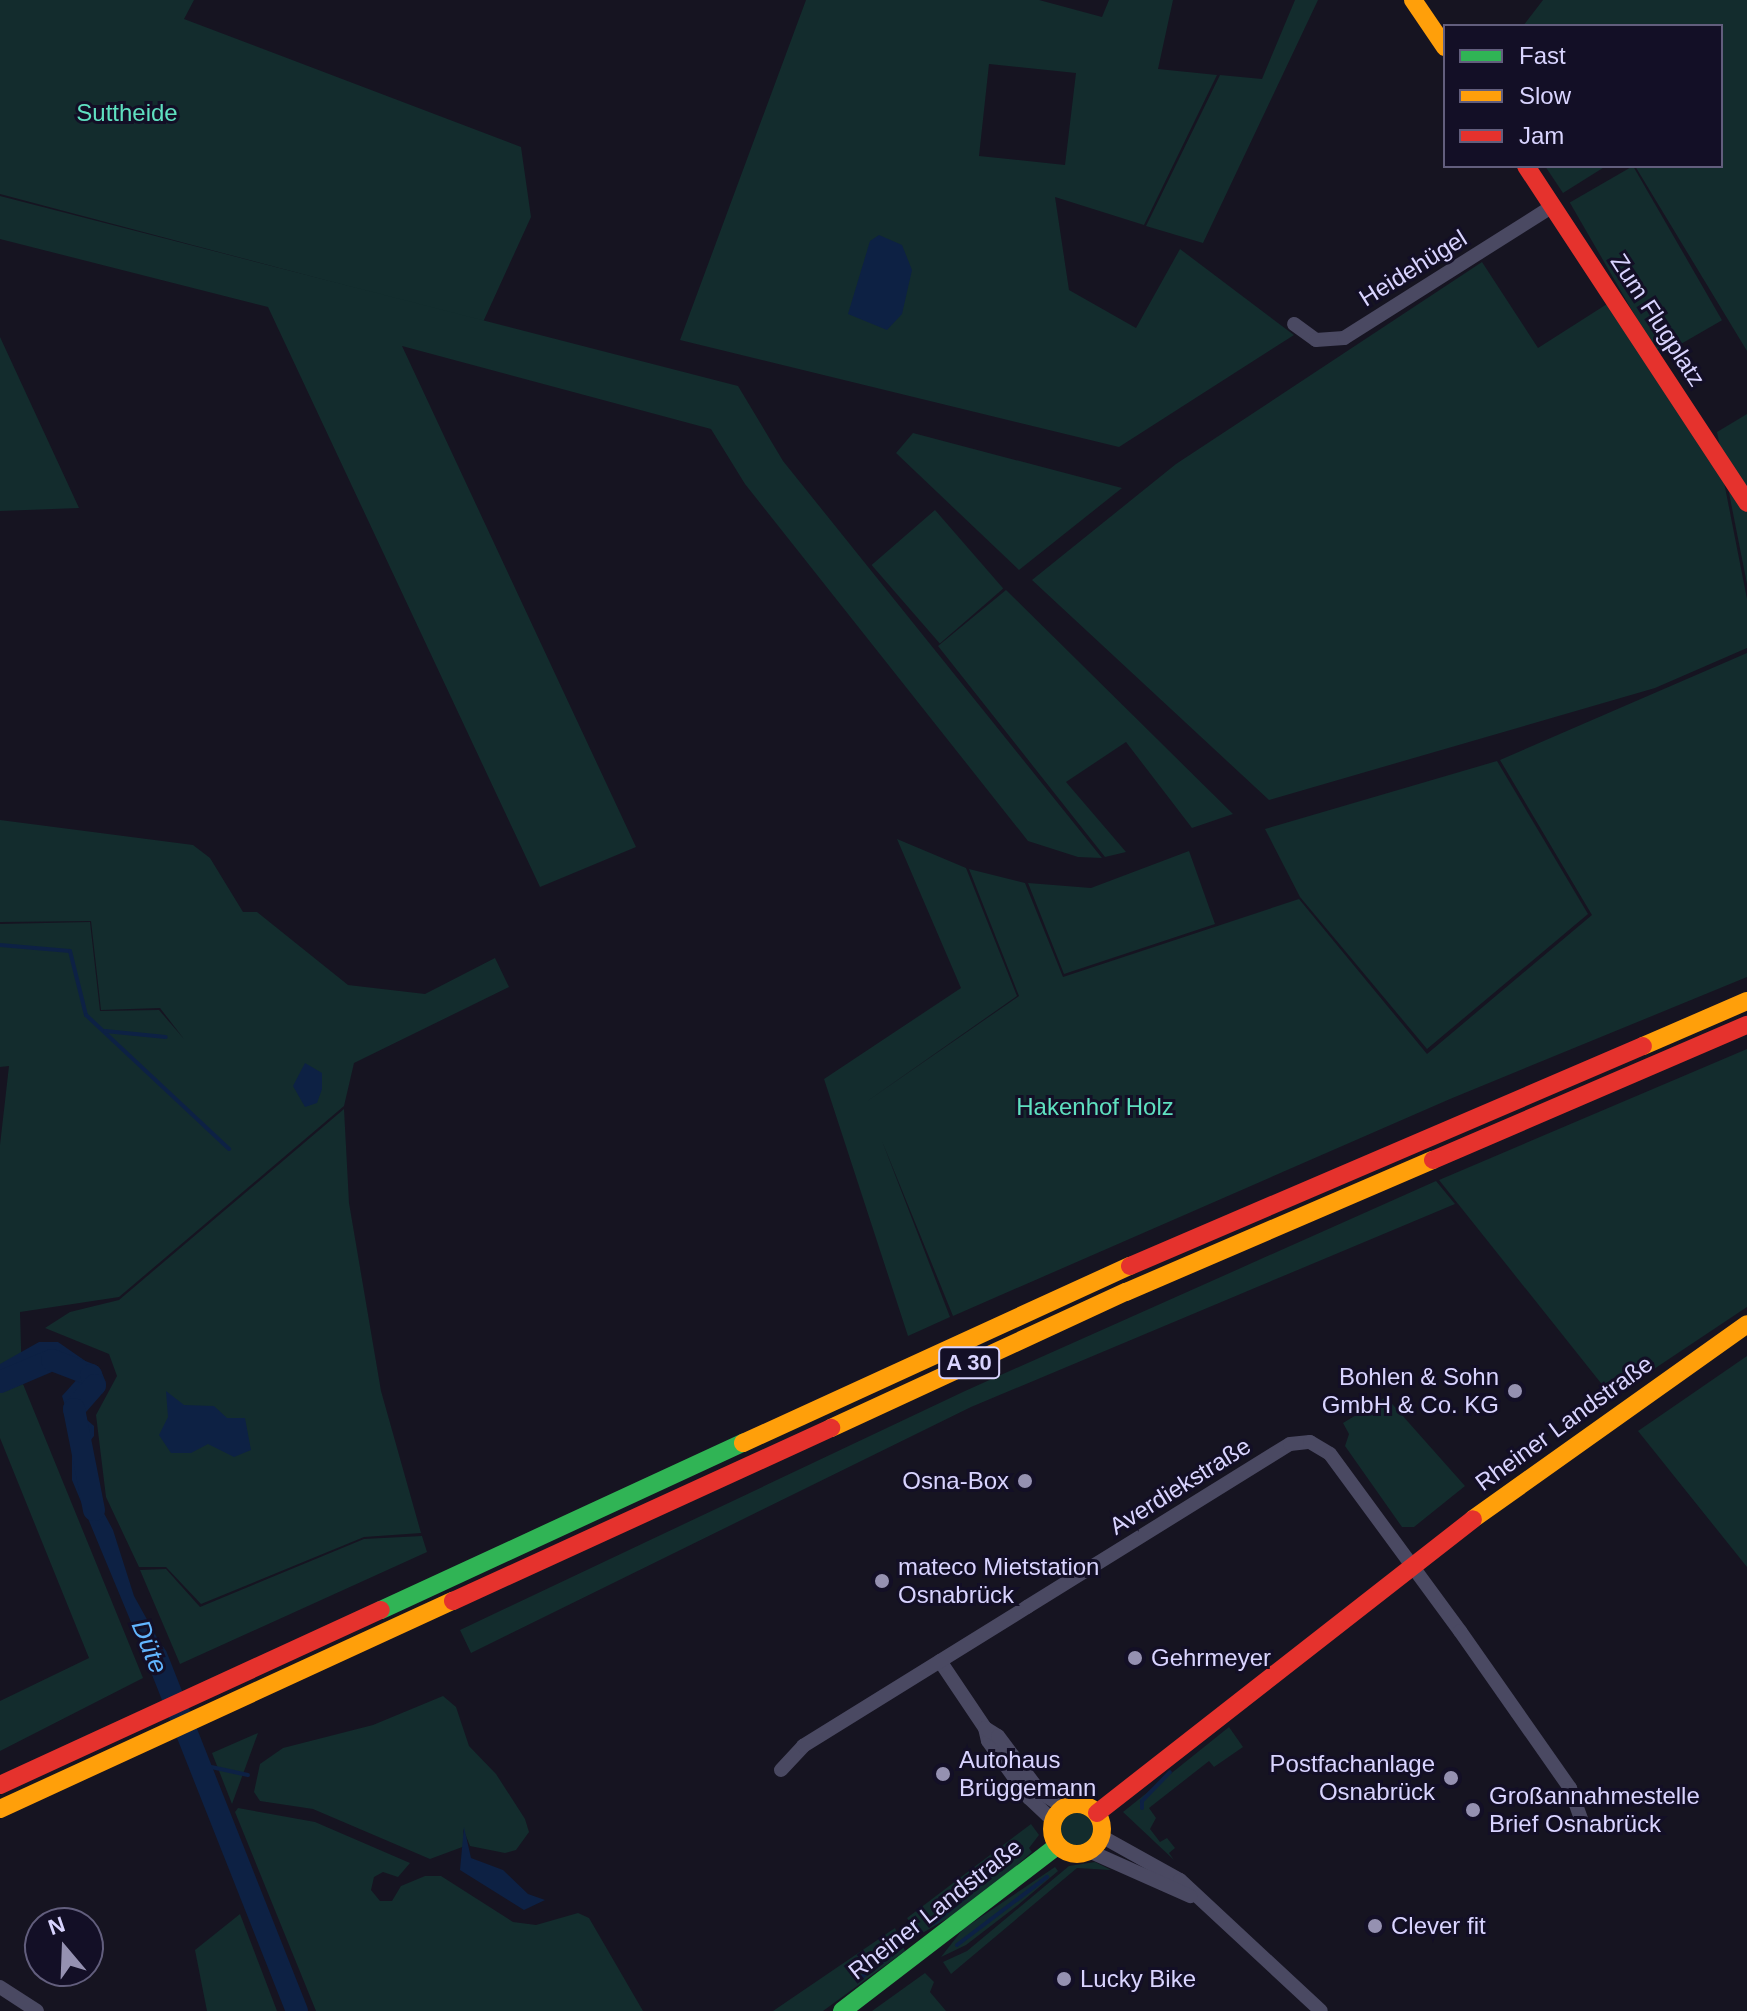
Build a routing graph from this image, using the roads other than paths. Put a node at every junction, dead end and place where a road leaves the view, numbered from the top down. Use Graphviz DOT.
graph roads {
  1 [pos="1413,0"];
  2 [pos="1443,44"];
  3 [pos="1527,168"];
  4 [pos="1553,206"];
  5 [pos="1294,324"];
  6 [pos="1747,503"];
  7 [pos="1747,1001"];
  8 [pos="1747,1025"];
  9 [pos="1747,1324"];
  10 [pos="1411,1563"];
  11 [pos="940,1661"];
  12 [pos="74,1751"];
  13 [pos="0,1770"];
  14 [pos="781,1770"];
  15 [pos="0,1785"];
  16 [pos="0,1809"];
  17 [pos="1097,1813"];
  18 [pos="1058,1814"];
  19 [pos="1584,1827"];
  20 [pos="1101,1836"];
  21 [pos="1058,1845"];
  22 [pos="1089,1851"];
  23 [pos="1197,1899"];
  24 [pos="0,1987"];
  25 [pos="37,2011"];
  26 [pos="842,2011"];
  27 [pos="1321,2011"];
  1 -- 2 [label="main road"];
  3 -- 4 [label="main road, Zum Flugplatz"];
  4 -- 5 [label="street, Heidehügel"];
  4 -- 6 [label="main road, Zum Flugplatz"];
  7 -- 12 [label="main road, A 30"];
  8 -- 16 [label="main road, A 30"];
  9 -- 10 [label="main road, Rheiner Landstraße"];
  10 -- 11 [label="street, Averdiekstraße"];
  10 -- 17 [label="main road, Rheiner Landstraße"];
  10 -- 19 [label="street"];
  11 -- 14 [label="street, Averdiekstraße"];
  11 -- 18 [label="street"];
  12 -- 13 [label="main road"];
  12 -- 15 [label="main road, A 30"];
  17 -- 18 [label="main road"];
  17 -- 20 [label="main road"];
  18 -- 21 [label="main road, Rheiner Landstraße"];
  20 -- 22 [label="main road"];
  20 -- 23 [label="street"];
  21 -- 22 [label="main road, Rheiner Landstraße"];
  21 -- 26 [label="main road, Rheiner Landstraße"];
  22 -- 23 [label="street"];
  23 -- 27 [label="street"];
  24 -- 25 [label="street"];
}
